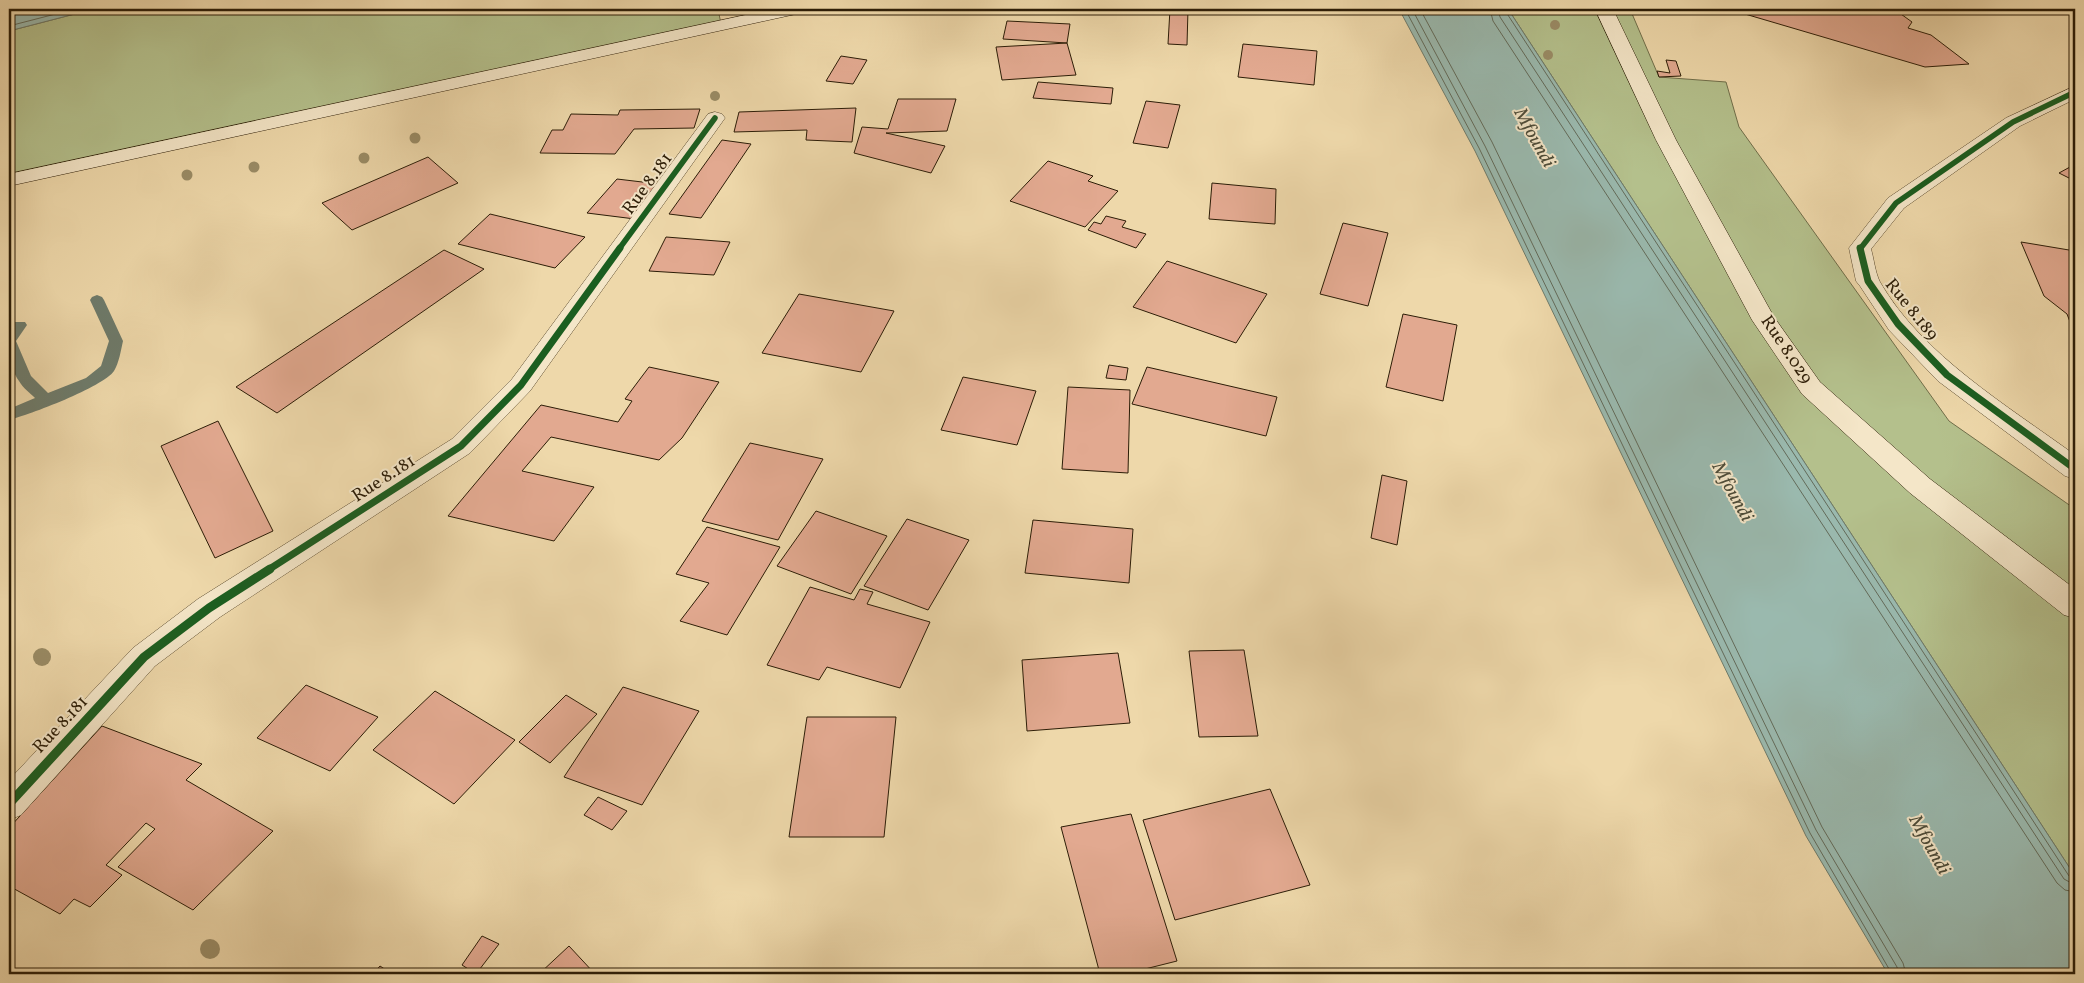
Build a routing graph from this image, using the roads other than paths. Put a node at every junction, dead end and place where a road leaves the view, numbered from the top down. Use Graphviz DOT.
graph roads {
  1 [pos="796,9"];
  2 [pos="1604,9"];
  3 [pos="2075,92"];
  4 [pos="716,118"];
  5 [pos="9,180"];
  6 [pos="2075,469"];
  7 [pos="2075,606"];
  8 [pos="9,804"];
  1 -- 5 [label="main road"];
  2 -- 7 [label="main road, Rue 8.029"];
  3 -- 6 [label="main road, Rue 8.189"];
  4 -- 8 [label="main road, Rue 8.181"];
}
